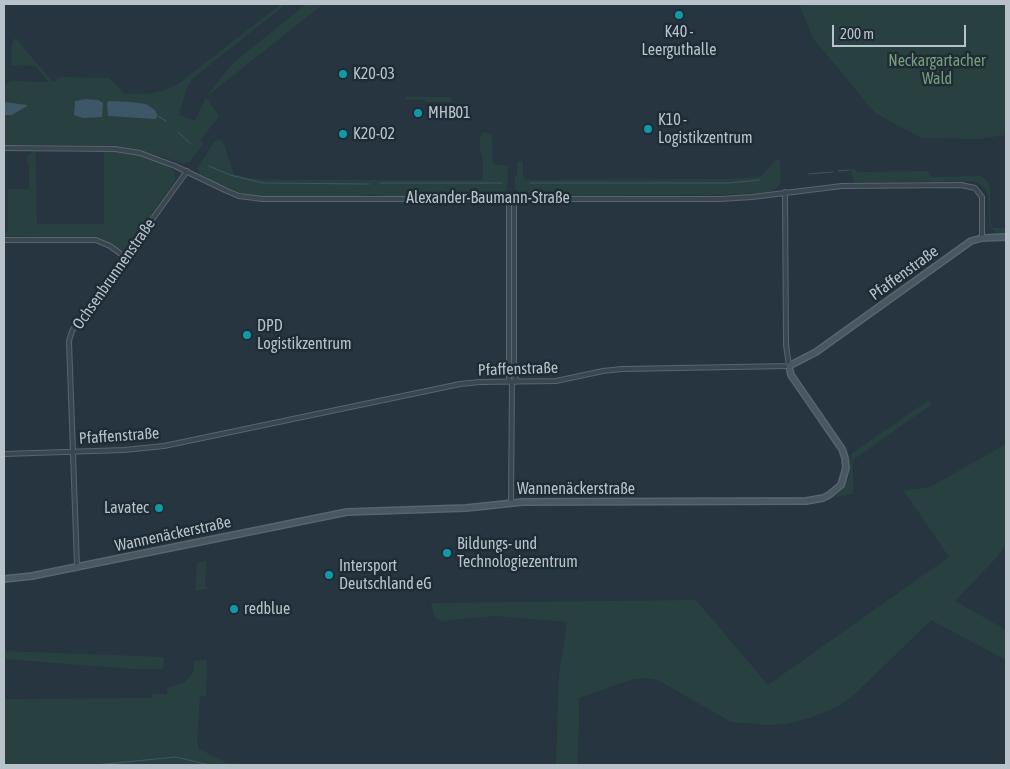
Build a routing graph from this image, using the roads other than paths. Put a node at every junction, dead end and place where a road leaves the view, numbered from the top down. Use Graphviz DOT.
graph roads {
  1 [pos="4,148"];
  2 [pos="187,171"];
  3 [pos="785,192"];
  4 [pos="512,198"];
  5 [pos="1006,237"];
  6 [pos="982,238"];
  7 [pos="4,240"];
  8 [pos="125,257"];
  9 [pos="512,327"];
  10 [pos="789,366"];
  11 [pos="512,382"];
  12 [pos="72,452"];
  13 [pos="4,454"];
  14 [pos="511,502"];
  15 [pos="77,566"];
  16 [pos="4,579"];
  1 -- 2 [label="street, Alexander-Baumann-Straße"];
  2 -- 4 [label="street, Alexander-Baumann-Straße"];
  2 -- 8 [label="street, Ochsenbrunnenstraße"];
  3 -- 4 [label="street, Alexander-Baumann-Straße"];
  3 -- 6 [label="street, Alexander-Baumann-Straße"];
  3 -- 10 [label="street, Wannenäckerstraße"];
  4 -- 9 [label="street"];
  5 -- 6 [label="street"];
  6 -- 10 [label="street, Pfaffenstraße"];
  7 -- 8 [label="street"];
  8 -- 12 [label="street, Ochsenbrunnenstraße"];
  9 -- 11 [label="street"];
  9 -- 11 [label="street"];
  10 -- 11 [label="street, Pfaffenstraße"];
  10 -- 14 [label="street, Wannenäckerstraße"];
  11 -- 12 [label="street, Pfaffenstraße"];
  11 -- 14 [label="street"];
  12 -- 13 [label="street, Pfaffenstraße"];
  12 -- 15 [label="street, Ochsenbrunnenstraße"];
  14 -- 15 [label="street, Wannenäckerstraße"];
  15 -- 16 [label="street, Wannenäckerstraße"];
}
